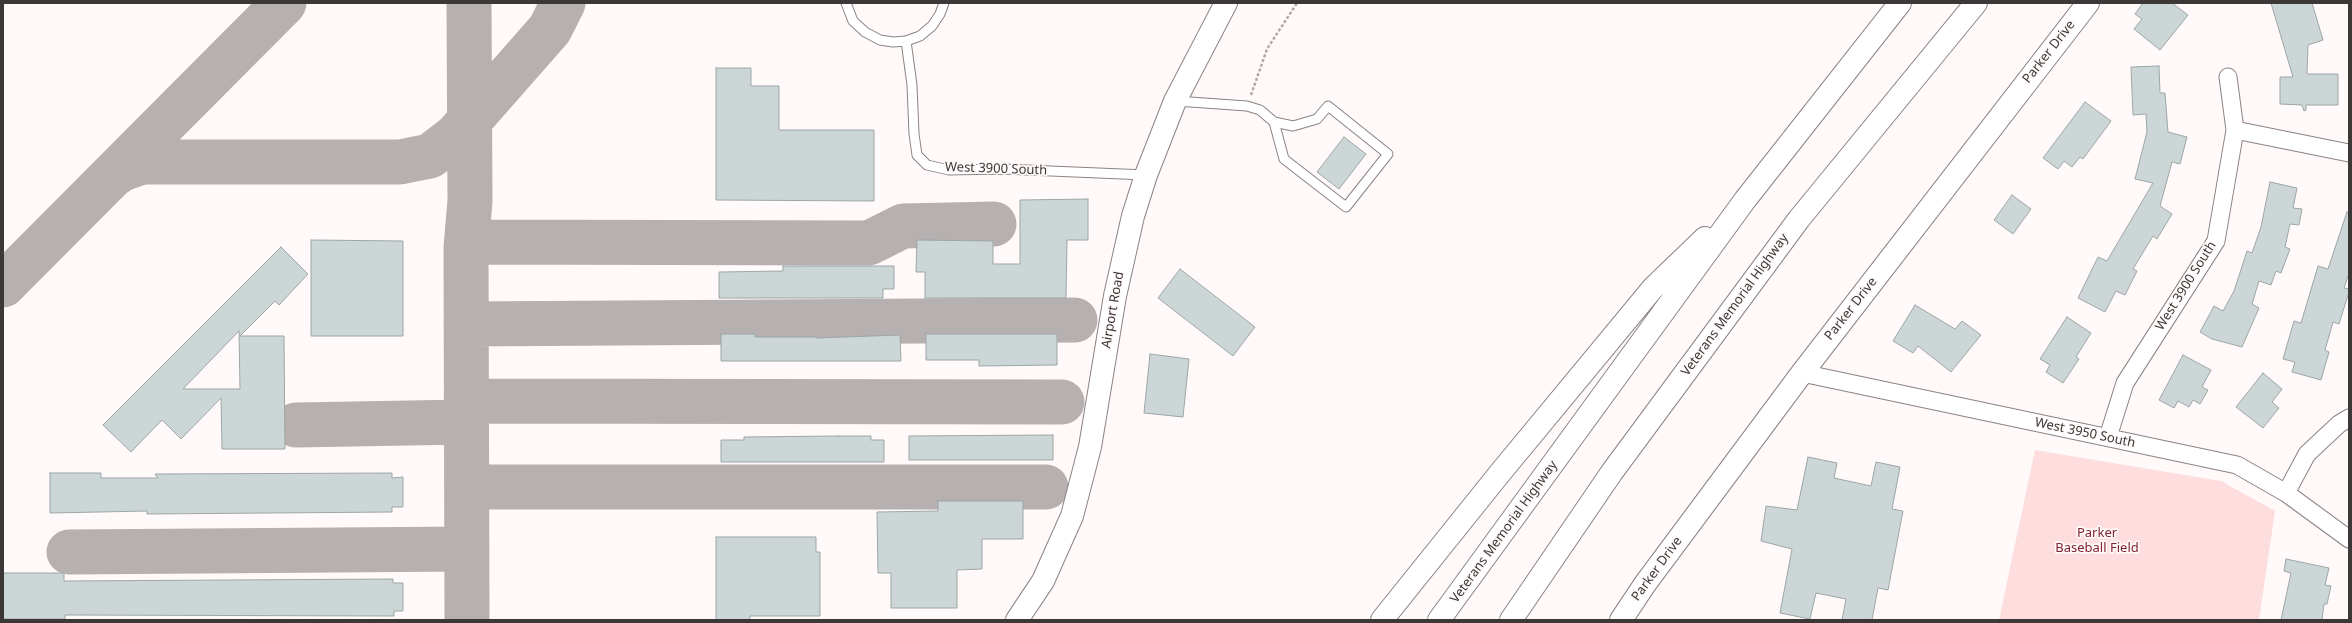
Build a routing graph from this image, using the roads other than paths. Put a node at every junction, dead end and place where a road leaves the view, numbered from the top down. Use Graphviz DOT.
graph roads {
  1 [pos="846,3"];
  2 [pos="944,3"];
  3 [pos="1226,3"];
  4 [pos="1900,3"];
  5 [pos="1976,3"];
  6 [pos="2088,3"];
  7 [pos="906,41"];
  8 [pos="2228,77"];
  9 [pos="1175,101"];
  10 [pos="1274,122"];
  11 [pos="2235,130"];
  12 [pos="2349,153"];
  13 [pos="1146,175"];
  14 [pos="1745,200"];
  15 [pos="1802,373"];
  16 [pos="2349,418"];
  17 [pos="2108,438"];
  18 [pos="2286,494"];
  19 [pos="2349,539"];
  20 [pos="1017,620"];
  21 [pos="1382,620"];
  22 [pos="1439,620"];
  23 [pos="1510,620"];
  24 [pos="1621,620"];
  1 -- 7 [label="lane"];
  2 -- 7 [label="lane"];
  3 -- 9 [label="main road, Airport Road"];
  4 -- 14 [label="main road, Veterans Memorial Highway"];
  5 -- 23 [label="main road, Veterans Memorial Highway"];
  6 -- 15 [label="main road, Parker Drive"];
  7 -- 13 [label="lane, West 3900 South"];
  8 -- 11 [label="street, West 3900 South"];
  9 -- 10 [label="lane"];
  9 -- 13 [label="main road, Airport Road"];
  10 -- 10 [label="lane"];
  11 -- 12 [label="street"];
  11 -- 17 [label="street, West 3900 South"];
  13 -- 20 [label="main road, Airport Road"];
  14 -- 21 [label="main road"];
  14 -- 22 [label="main road, Veterans Memorial Highway"];
  15 -- 17 [label="street, West 3950 South"];
  15 -- 24 [label="main road, Parker Drive"];
  16 -- 18 [label="street"];
  17 -- 18 [label="street, West 3950 South"];
  18 -- 19 [label="street, West 3950 South"];
}
